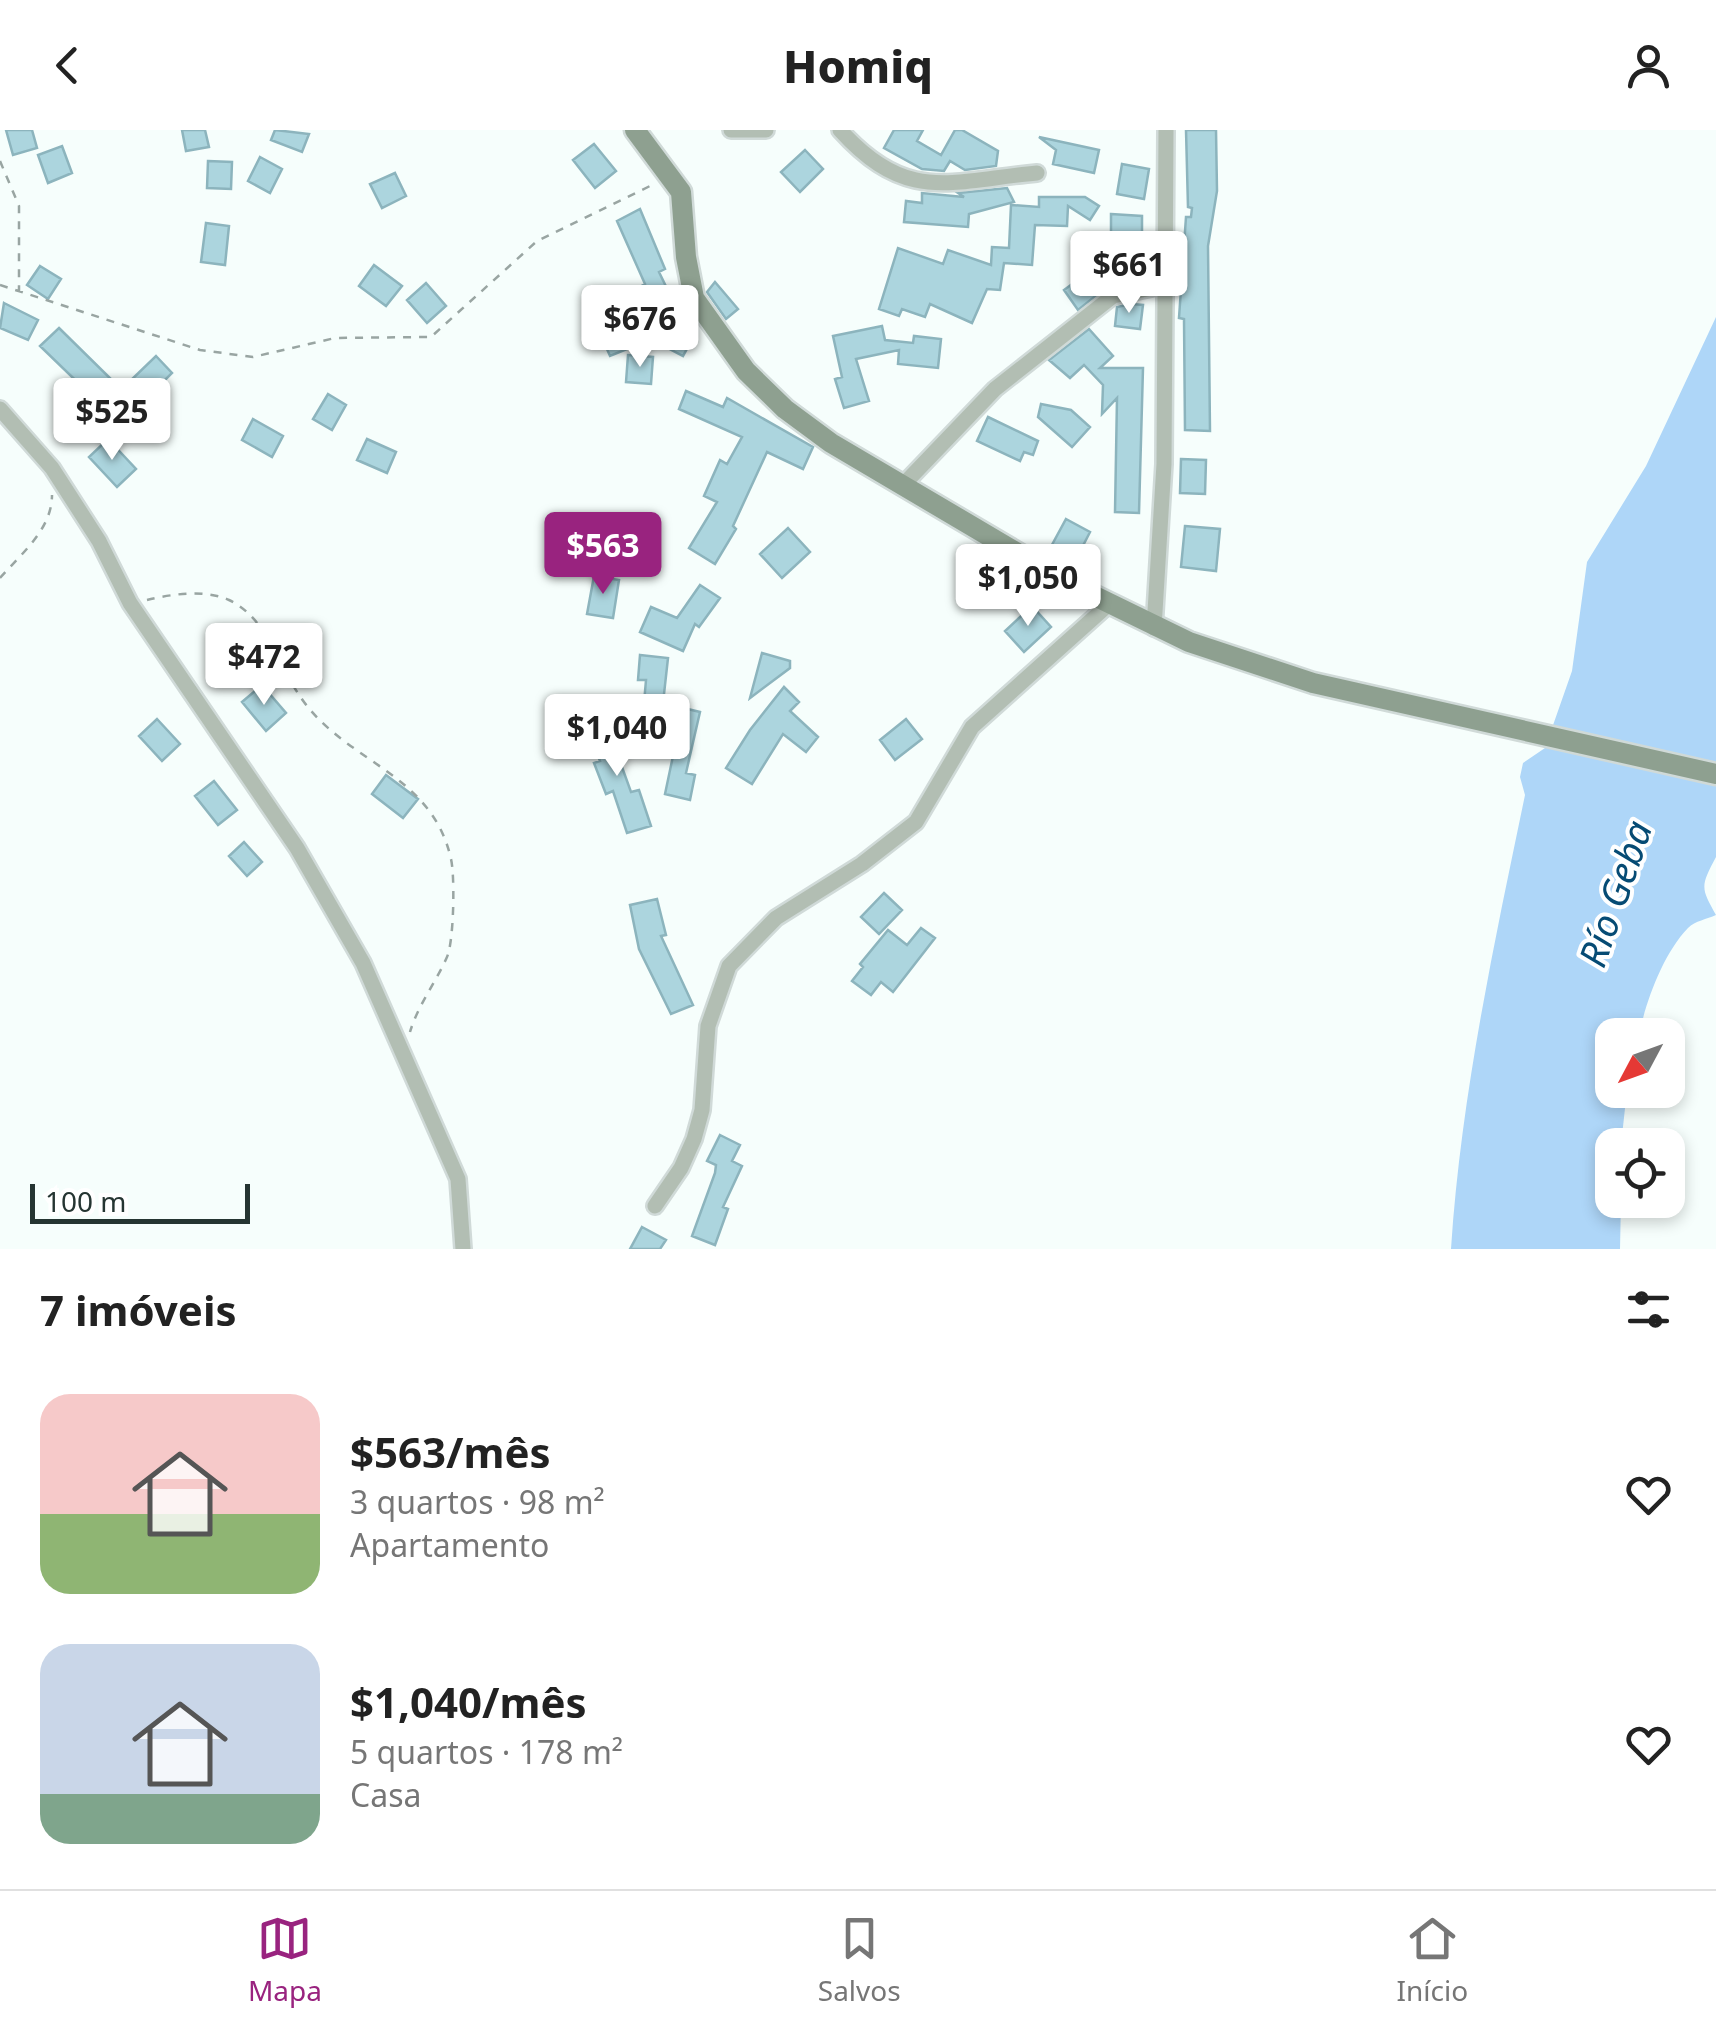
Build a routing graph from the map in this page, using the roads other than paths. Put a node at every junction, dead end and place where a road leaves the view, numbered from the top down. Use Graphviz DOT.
graph roads {
  1 [pos="635,130"];
  2 [pos="731,130"];
  3 [pos="766,130"];
  4 [pos="840,130"];
  5 [pos="1166,130"];
  6 [pos="1037,173"];
  7 [pos="1166,285"];
  8 [pos="0,409"];
  9 [pos="904,484"];
  10 [pos="1108,605"];
  11 [pos="1154,628"];
  12 [pos="1716,774"];
  13 [pos="655,1206"];
  14 [pos="463,1249"];
  1 -- 9 [label="street"];
  2 -- 3 [label="street"];
  4 -- 6 [label="street"];
  5 -- 7 [label="street"];
  7 -- 9 [label="street"];
  7 -- 11 [label="street"];
  8 -- 14 [label="street"];
  9 -- 10 [label="street"];
  10 -- 11 [label="street"];
  10 -- 13 [label="street"];
  11 -- 12 [label="street"];
}
